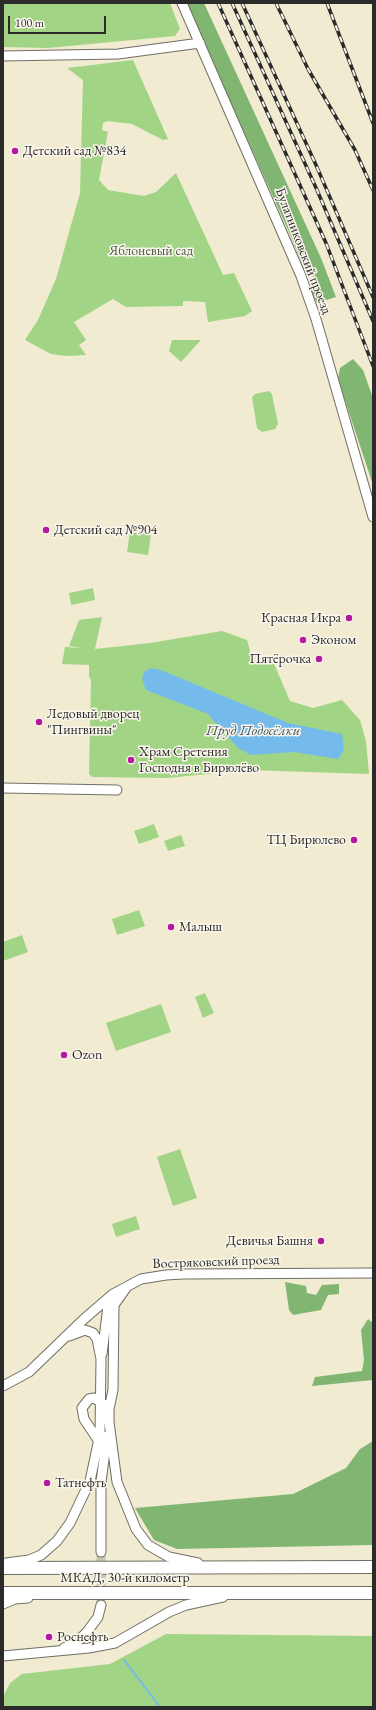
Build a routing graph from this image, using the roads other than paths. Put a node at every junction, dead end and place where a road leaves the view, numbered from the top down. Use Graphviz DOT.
graph roads {
  1 [pos="182,3"];
  2 [pos="200,43"];
  3 [pos="3,56"];
  4 [pos="373,517"];
  5 [pos="3,788"];
  6 [pos="117,790"];
  7 [pos="373,1273"];
  8 [pos="127,1285"];
  9 [pos="105,1303"];
  10 [pos="113,1327"];
  11 [pos="64,1338"];
  12 [pos="101,1359"];
  13 [pos="3,1386"];
  14 [pos="101,1401"];
  15 [pos="108,1409"];
  16 [pos="109,1422"];
  17 [pos="99,1439"];
  18 [pos="102,1472"];
  19 [pos="101,1552"];
  20 [pos="3,1564"];
  21 [pos="245,1567"];
  22 [pos="373,1567"];
  23 [pos="3,1568"];
  24 [pos="3,1593"];
  25 [pos="88,1593"];
  26 [pos="246,1593"];
  27 [pos="373,1593"];
  28 [pos="3,1604"];
  29 [pos="101,1605"];
  30 [pos="49,1652"];
  31 [pos="24,1655"];
  32 [pos="3,1656"];
  33 [pos="3,1664"];
  1 -- 2 [label="street, Булатниковский проезд"];
  2 -- 3 [label="street"];
  2 -- 4 [label="street, Булатниковский проезд"];
  5 -- 6 [label="street"];
  7 -- 8 [label="street, Востряковский проезд"];
  8 -- 9 [label="street, Востряковский проезд"];
  8 -- 10 [label="street"];
  9 -- 10 [label="street"];
  9 -- 11 [label="street, Востряковский проезд"];
  9 -- 12 [label="street"];
  10 -- 15 [label="street"];
  11 -- 12 [label="street"];
  11 -- 13 [label="street, Востряковский проезд"];
  12 -- 14 [label="street"];
  14 -- 15 [label="street"];
  14 -- 17 [label="street"];
  14 -- 17 [label="street"];
  15 -- 16 [label="street"];
  16 -- 18 [label="street"];
  16 -- 21 [label="street"];
  17 -- 18 [label="street"];
  17 -- 20 [label="street"];
  18 -- 19 [label="street"];
  21 -- 22 [label="highway, МКАД, 30-й километр"];
  21 -- 23 [label="highway, МКАД, 30-й километр"];
  24 -- 25 [label="highway, МКАД, 30-й километр"];
  25 -- 26 [label="highway, МКАД, 30-й километр"];
  25 -- 28 [label="street"];
  26 -- 27 [label="highway, МКАД, 30-й километр"];
  26 -- 30 [label="street"];
  29 -- 30 [label="street"];
  30 -- 31 [label="street"];
  31 -- 32 [label="street"];
  31 -- 33 [label="street"];
}
